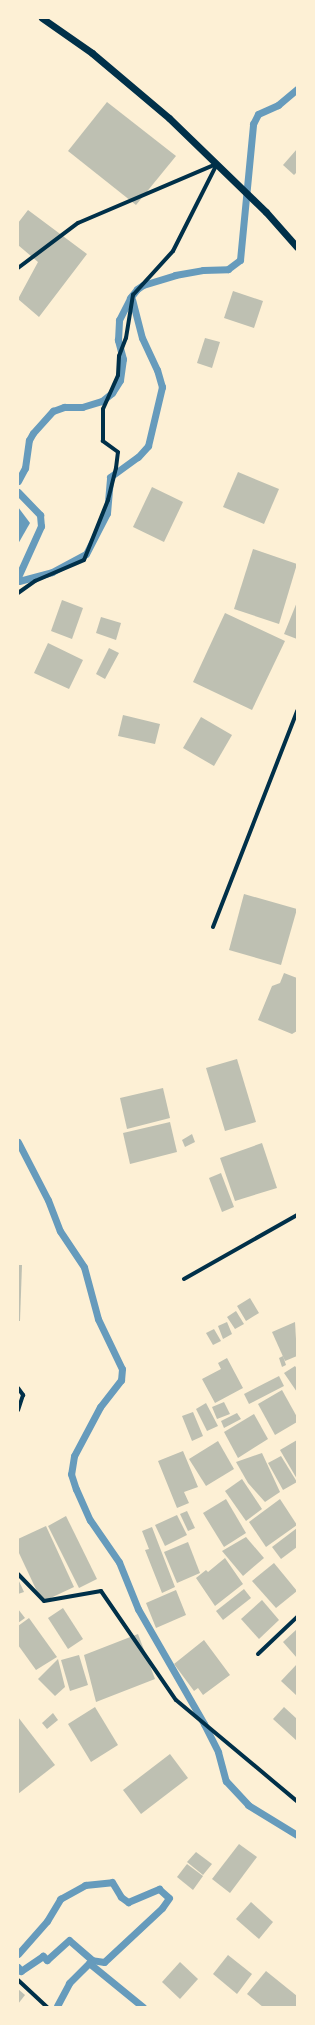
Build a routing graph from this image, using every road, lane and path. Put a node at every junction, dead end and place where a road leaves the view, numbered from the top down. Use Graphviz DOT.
graph roads {
  1 [pos="42,18"];
  2 [pos="217,164"];
  3 [pos="296,245"];
  4 [pos="18,268"];
  5 [pos="18,593"];
  6 [pos="297,710"];
  7 [pos="213,927"];
  8 [pos="297,1215"];
  9 [pos="184,1280"];
  10 [pos="18,1388"];
  11 [pos="18,1410"];
  12 [pos="18,1574"];
  13 [pos="297,1617"];
  14 [pos="258,1654"];
  15 [pos="297,1801"];
  16 [pos="18,1980"];
  17 [pos="47,2007"];
  1 -- 2 [label="street"];
  2 -- 3 [label="street"];
  2 -- 4 [label="street"];
  2 -- 5 [label="street"];
  6 -- 7 [label="street"];
  8 -- 9 [label="street"];
  10 -- 11 [label="street"];
  12 -- 15 [label="street"];
  13 -- 14 [label="street"];
  16 -- 17 [label="street"];
}
